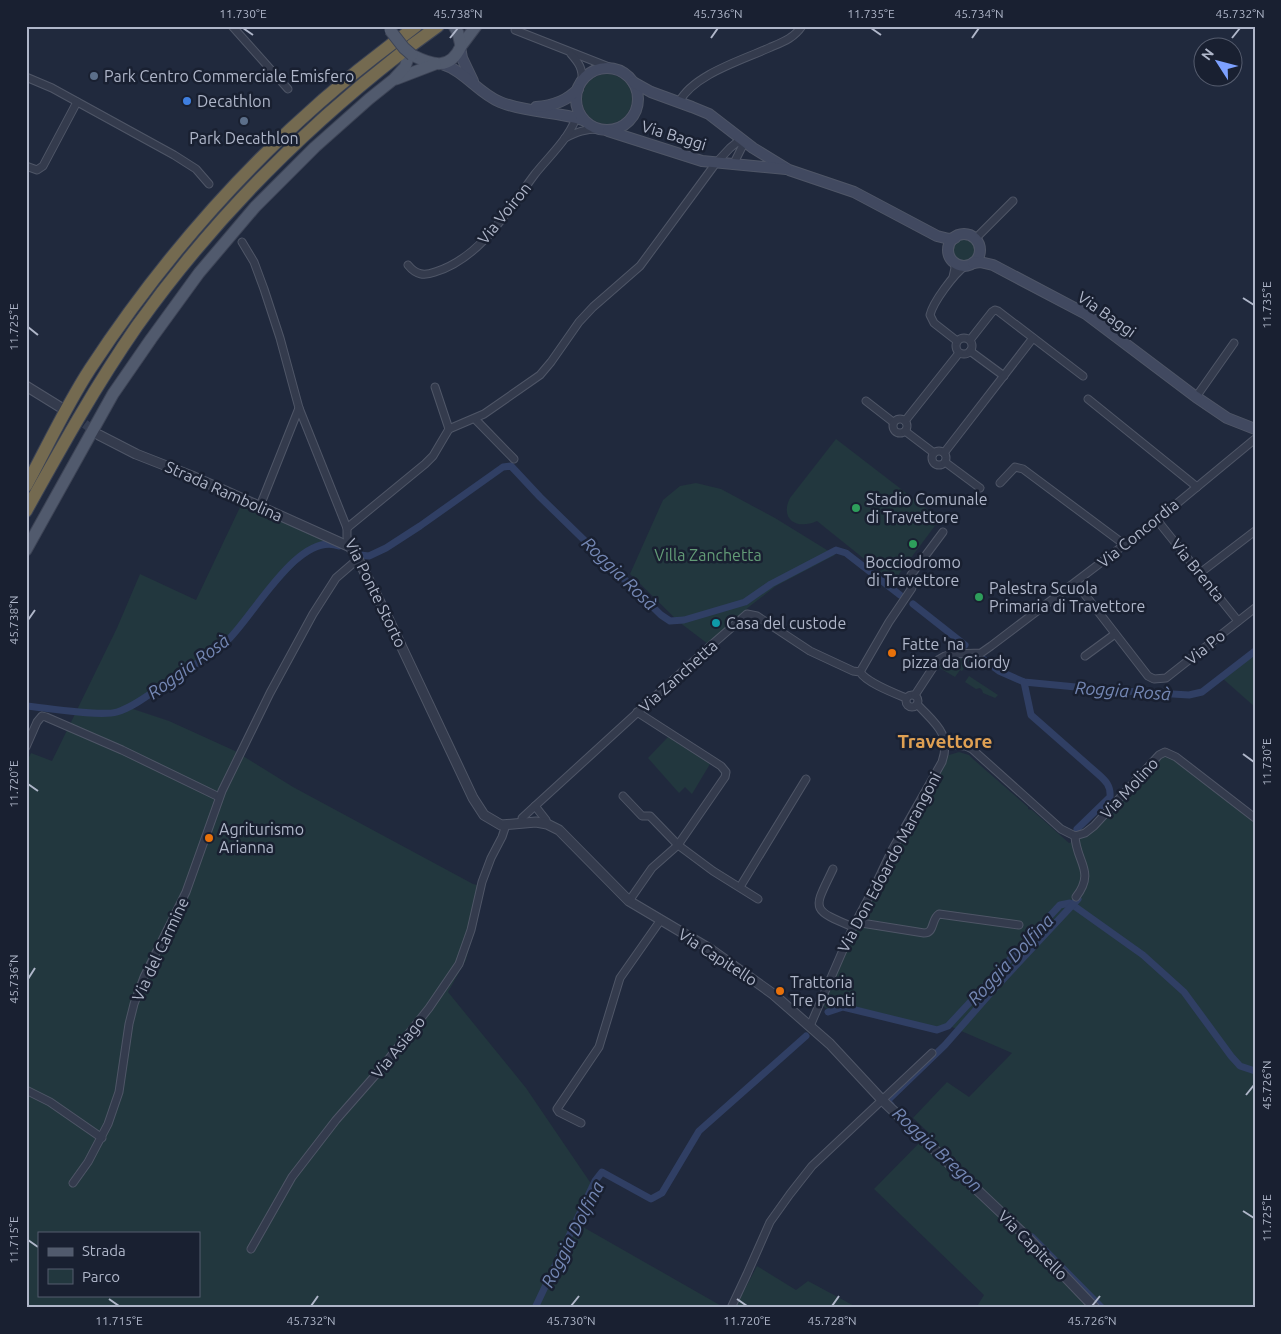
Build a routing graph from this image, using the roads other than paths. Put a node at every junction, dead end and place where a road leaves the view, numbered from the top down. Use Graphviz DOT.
graph roads {
  1 [pos="232,26"];
  2 [pos="416,26"];
  3 [pos="438,26"];
  4 [pos="454,26"];
  5 [pos="476,26"];
  6 [pos="802,26"];
  7 [pos="389,28"];
  8 [pos="515,30"];
  9 [pos="460,47"];
  10 [pos="405,48"];
  11 [pos="569,52"];
  12 [pos="438,64"];
  13 [pos="614,69"];
  14 [pos="26,77"];
  15 [pos="394,80"];
  16 [pos="633,82"];
  17 [pos="475,85"];
  18 [pos="580,85"];
  19 [pos="288,89"];
  20 [pos="77,102"];
  21 [pos="679,102"];
  22 [pos="523,109"];
  23 [pos="561,114"];
  24 [pos="579,116"];
  25 [pos="570,129"];
  26 [pos="602,130"];
  27 [pos="563,140"];
  28 [pos="741,140"];
  29 [pos="716,162"];
  30 [pos="733,165"];
  31 [pos="26,166"];
  32 [pos="789,170"];
  33 [pos="209,184"];
  34 [pos="1013,201"];
  35 [pos="937,236"];
  36 [pos="955,238"];
  37 [pos="975,239"];
  38 [pos="242,242"];
  39 [pos="949,249"];
  40 [pos="980,251"];
  41 [pos="954,262"];
  42 [pos="969,264"];
  43 [pos="408,265"];
  44 [pos="993,265"];
  45 [pos="953,280"];
  46 [pos="1033,338"];
  47 [pos="970,340"];
  48 [pos="957,341"];
  49 [pos="1234,343"];
  50 [pos="970,351"];
  51 [pos="959,353"];
  52 [pos="1004,376"];
  53 [pos="1083,376"];
  54 [pos="101,380"];
  55 [pos="26,386"];
  56 [pos="435,387"];
  57 [pos="1196,397"];
  58 [pos="1088,399"];
  59 [pos="866,401"];
  60 [pos="60,406"];
  61 [pos="299,408"];
  62 [pos="474,418"];
  63 [pos="905,421"];
  64 [pos="893,422"];
  65 [pos="449,429"];
  66 [pos="1255,429"];
  67 [pos="905,431"];
  68 [pos="99,434"];
  69 [pos="1255,440"];
  70 [pos="934,453"];
  71 [pos="944,453"];
  72 [pos="514,459"];
  73 [pos="945,462"];
  74 [pos="1000,483"];
  75 [pos="26,486"];
  76 [pos="1196,486"];
  77 [pos="980,488"];
  78 [pos="260,506"];
  79 [pos="26,511"];
  80 [pos="1157,520"];
  81 [pos="26,522"];
  82 [pos="347,528"];
  83 [pos="1255,531"];
  84 [pos="943,532"];
  85 [pos="1125,545"];
  86 [pos="350,547"];
  87 [pos="26,550"];
  88 [pos="358,558"];
  89 [pos="1200,573"];
  90 [pos="1076,583"];
  91 [pos="1255,608"];
  92 [pos="1238,621"];
  93 [pos="1115,634"];
  94 [pos="1085,656"];
  95 [pos="860,672"];
  96 [pos="915,695"];
  97 [pos="906,698"];
  98 [pos="917,704"];
  99 [pos="638,712"];
  100 [pos="945,745"];
  101 [pos="26,747"];
  102 [pos="806,779"];
  103 [pos="623,796"];
  104 [pos="220,797"];
  105 [pos="535,806"];
  106 [pos="1255,818"];
  107 [pos="522,822"];
  108 [pos="506,824"];
  109 [pos="547,824"];
  110 [pos="1075,836"];
  111 [pos="678,845"];
  112 [pos="833,869"];
  113 [pos="740,887"];
  114 [pos="1076,898"];
  115 [pos="758,899"];
  116 [pos="628,901"];
  117 [pos="660,921"];
  118 [pos="854,924"];
  119 [pos="1019,925"];
  120 [pos="810,1026"];
  121 [pos="932,1053"];
  122 [pos="26,1090"];
  123 [pos="882,1101"];
  124 [pos="581,1122"];
  125 [pos="102,1138"];
  126 [pos="73,1183"];
  127 [pos="251,1249"];
  128 [pos="730,1308"];
  129 [pos="1095,1308"];
  1 -- 19 [label="street"];
  2 -- 10 [label="highway"];
  3 -- 10 [label="highway"];
  4 -- 9 [label="main road"];
  5 -- 9 [label="main road"];
  6 -- 21 [label="street"];
  7 -- 10 [label="main road, bridge"];
  8 -- 11 [label="street, Via Baggi"];
  9 -- 12 [label="main road"];
  9 -- 17 [label="main road, Via Baggi"];
  10 -- 12 [label="main road"];
  10 -- 15 [label="main road"];
  10 -- 54 [label="highway"];
  10 -- 75 [label="highway"];
  11 -- 13 [label="street, Via Baggi"];
  11 -- 18 [label="street"];
  12 -- 15 [label="main road"];
  12 -- 17 [label="main road, Via Baggi"];
  13 -- 16 [label="main road, Via Baggi"];
  13 -- 18 [label="main road, Via Baggi"];
  14 -- 20 [label="street"];
  15 -- 87 [label="main road"];
  16 -- 21 [label="main road, Via Baggi"];
  16 -- 26 [label="main road, Via Baggi"];
  17 -- 22 [label="main road, Via Baggi"];
  18 -- 22 [label="main road, Via Baggi"];
  18 -- 24 [label="main road"];
  20 -- 31 [label="street"];
  20 -- 33 [label="street"];
  21 -- 28 [label="main road, Via Baggi"];
  22 -- 23 [label="main road, Via Baggi"];
  23 -- 24 [label="main road, Via Baggi"];
  23 -- 25 [label="street"];
  24 -- 25 [label="street, Via Voiron"];
  24 -- 26 [label="main road, Via Baggi"];
  25 -- 27 [label="street, Via Voiron"];
  26 -- 27 [label="street, Via Voiron"];
  26 -- 29 [label="main road, Via Baggi"];
  27 -- 43 [label="street, Via Voiron"];
  28 -- 29 [label="street"];
  28 -- 30 [label="street"];
  28 -- 32 [label="main road, Via Baggi"];
  29 -- 30 [label="main road, Via Baggi"];
  29 -- 62 [label="street"];
  30 -- 32 [label="main road, Via Baggi"];
  32 -- 35 [label="main road, Via Baggi"];
  34 -- 37 [label="street"];
  35 -- 36 [label="main road, Via Baggi"];
  35 -- 39 [label="main road, Via Baggi"];
  36 -- 37 [label="main road, Via Baggi"];
  36 -- 39 [label="main road"];
  37 -- 40 [label="main road, Via Baggi"];
  38 -- 61 [label="street, Via Ponte Storto"];
  39 -- 41 [label="main road, Via Baggi"];
  40 -- 42 [label="main road"];
  40 -- 44 [label="main road, Via Baggi"];
  41 -- 42 [label="main road, Via Baggi"];
  41 -- 45 [label="street"];
  42 -- 44 [label="main road, Via Baggi"];
  42 -- 45 [label="street"];
  44 -- 57 [label="main road, Via Baggi"];
  45 -- 48 [label="street"];
  46 -- 47 [label="street"];
  46 -- 52 [label="street"];
  46 -- 53 [label="street"];
  47 -- 48 [label="street"];
  47 -- 50 [label="street"];
  48 -- 51 [label="street"];
  49 -- 57 [label="street"];
  50 -- 51 [label="street"];
  50 -- 52 [label="street"];
  51 -- 63 [label="street"];
  52 -- 71 [label="street"];
  54 -- 79 [label="highway"];
  54 -- 81 [label="highway"];
  55 -- 60 [label="street"];
  56 -- 65 [label="street"];
  57 -- 66 [label="main road, Via Baggi"];
  58 -- 76 [label="street, Via Concordia"];
  59 -- 64 [label="street"];
  61 -- 78 [label="street"];
  61 -- 82 [label="street, Via Ponte Storto"];
  62 -- 65 [label="street"];
  62 -- 72 [label="street"];
  63 -- 64 [label="street"];
  63 -- 67 [label="street"];
  64 -- 67 [label="street"];
  65 -- 82 [label="street"];
  67 -- 70 [label="street"];
  68 -- 78 [label="street, Strada Rambolina"];
  69 -- 76 [label="street, Via Concordia"];
  70 -- 71 [label="street"];
  70 -- 73 [label="street"];
  71 -- 73 [label="street"];
  73 -- 77 [label="street"];
  74 -- 85 [label="street"];
  76 -- 80 [label="street, Via Concordia"];
  78 -- 86 [label="street, Strada Rambolina"];
  80 -- 85 [label="street, Via Concordia"];
  80 -- 89 [label="street, Via Brenta"];
  82 -- 86 [label="street, Via Ponte Storto"];
  83 -- 89 [label="street"];
  84 -- 95 [label="street"];
  85 -- 90 [label="street, Via Concordia"];
  86 -- 88 [label="street, Via Ponte Storto"];
  88 -- 104 [label="street, Via del Carmine"];
  88 -- 108 [label="street, Via Ponte Storto"];
  89 -- 92 [label="street, Via Brenta"];
  90 -- 93 [label="street, Via Po"];
  90 -- 96 [label="street, Via Concordia"];
  91 -- 92 [label="street, Via Po"];
  92 -- 93 [label="street, Via Po"];
  93 -- 94 [label="street"];
  95 -- 97 [label="street, Via Zanchetta"];
  95 -- 99 [label="street, Via Zanchetta"];
  96 -- 97 [label="street"];
  96 -- 98 [label="street"];
  97 -- 98 [label="street"];
  98 -- 100 [label="street"];
  99 -- 105 [label="street, Via Zanchetta"];
  99 -- 111 [label="street"];
  100 -- 110 [label="street"];
  100 -- 118 [label="street, Via Don Edoardo Marangoni"];
  101 -- 104 [label="street"];
  102 -- 113 [label="street"];
  103 -- 111 [label="street"];
  104 -- 125 [label="street, Via del Carmine"];
  105 -- 107 [label="street, Via Zanchetta"];
  105 -- 109 [label="street, Via Capitello"];
  106 -- 110 [label="street, Via Molino"];
  107 -- 108 [label="street, Via Ponte Storto"];
  107 -- 109 [label="street"];
  108 -- 127 [label="street, Via Asiago"];
  109 -- 116 [label="street, Via Capitello"];
  110 -- 114 [label="street"];
  111 -- 113 [label="street"];
  111 -- 116 [label="street"];
  112 -- 118 [label="street"];
  113 -- 115 [label="street"];
  116 -- 117 [label="street, Via Capitello"];
  117 -- 120 [label="street, Via Capitello"];
  117 -- 124 [label="street"];
  118 -- 119 [label="street"];
  118 -- 120 [label="street, Via Don Edoardo Marangoni"];
  120 -- 123 [label="street, Via Capitello"];
  121 -- 123 [label="street"];
  122 -- 125 [label="street"];
  123 -- 128 [label="street"];
  123 -- 129 [label="street, Via Capitello"];
  125 -- 126 [label="street, Via del Carmine"];
}
